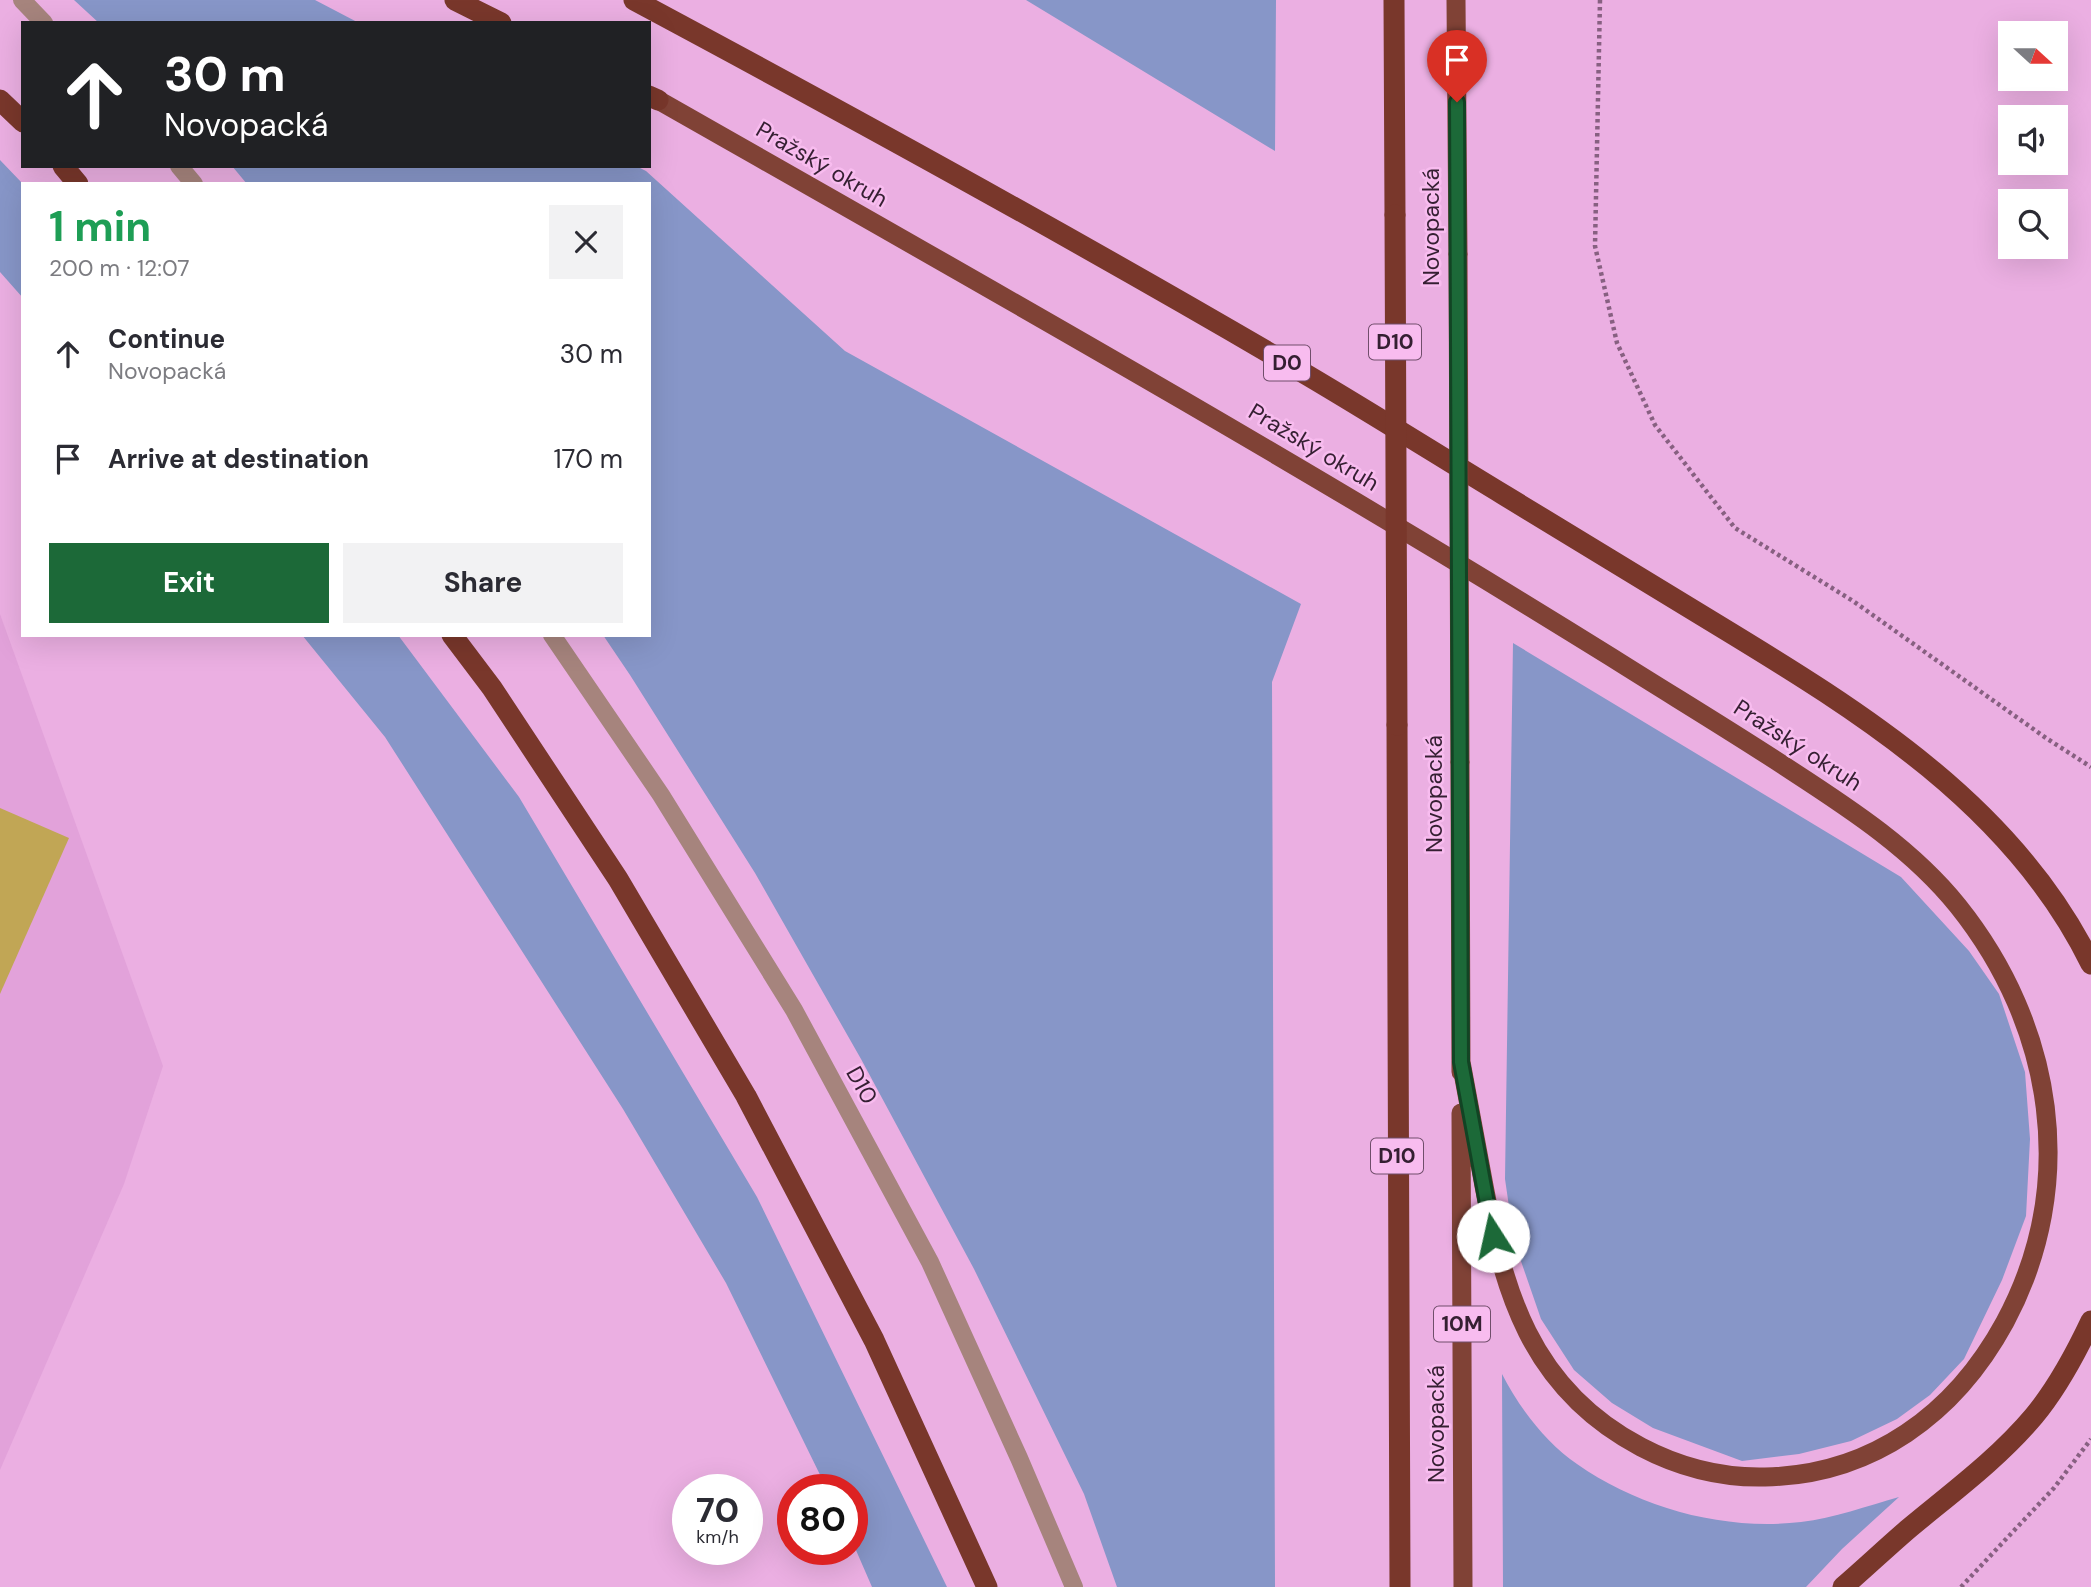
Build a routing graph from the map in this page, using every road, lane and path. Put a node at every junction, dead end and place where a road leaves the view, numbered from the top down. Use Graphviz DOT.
graph roads {
  1 [pos="22,0"];
  2 [pos="455,0"];
  3 [pos="634,0"];
  4 [pos="1394,0"];
  5 [pos="1456,0"];
  6 [pos="1600,0"];
  7 [pos="42,21"];
  8 [pos="497,21"];
  9 [pos="654,98"];
  10 [pos="0,100"];
  11 [pos="21,120"];
  12 [pos="64,168"];
  13 [pos="181,168"];
  14 [pos="76,182"];
  15 [pos="192,182"];
  16 [pos="454,637"];
  17 [pos="553,637"];
  18 [pos="2091,767"];
  19 [pos="2091,964"];
  20 [pos="1461,1062"];
  21 [pos="2091,1321"];
  22 [pos="2091,1439"];
  23 [pos="988,1587"];
  24 [pos="1074,1587"];
  25 [pos="1400,1587"];
  26 [pos="1464,1587"];
  27 [pos="1843,1587"];
  28 [pos="1961,1587"];
  1 -- 7 [label="lane"];
  2 -- 8 [label="highway"];
  3 -- 19 [label="highway, D0"];
  4 -- 25 [label="highway, Novopacká / D10, bridge"];
  5 -- 20 [label="highway, Novopacká / 10M, bridge"];
  6 -- 18 [label="path"];
  9 -- 20 [label="highway, Pražský okruh"];
  10 -- 11 [label="highway"];
  12 -- 14 [label="highway"];
  13 -- 15 [label="lane"];
  16 -- 23 [label="highway"];
  17 -- 24 [label="lane, D10"];
  20 -- 26 [label="highway, Novopacká / 10M"];
  21 -- 27 [label="highway"];
  22 -- 28 [label="path"];
}
